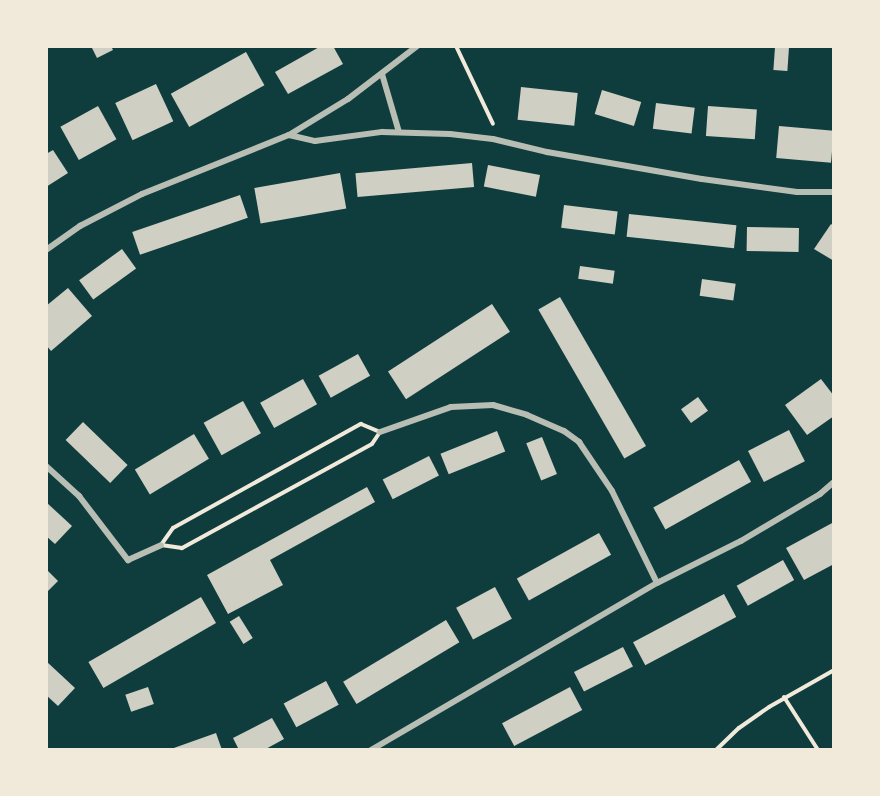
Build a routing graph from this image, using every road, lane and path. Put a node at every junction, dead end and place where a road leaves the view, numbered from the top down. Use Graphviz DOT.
graph roads {
  1 [pos="417,46"];
  2 [pos="456,46"];
  3 [pos="382,74"];
  4 [pos="399,132"];
  5 [pos="289,135"];
  6 [pos="493,139"];
  7 [pos="834,192"];
  8 [pos="46,250"];
  9 [pos="380,432"];
  10 [pos="46,466"];
  11 [pos="834,482"];
  12 [pos="161,545"];
  13 [pos="657,583"];
  14 [pos="834,670"];
  15 [pos="784,697"];
  16 [pos="371,750"];
  17 [pos="716,750"];
  18 [pos="818,750"];
  1 -- 3 [label="street"];
  2 -- 6 [label="path"];
  3 -- 4 [label="street"];
  3 -- 5 [label="street"];
  4 -- 5 [label="street"];
  4 -- 6 [label="street"];
  5 -- 8 [label="street"];
  6 -- 7 [label="street"];
  9 -- 12 [label="path"];
  9 -- 12 [label="path"];
  9 -- 13 [label="street"];
  10 -- 12 [label="street"];
  11 -- 13 [label="street"];
  13 -- 16 [label="street"];
  14 -- 15 [label="path"];
  15 -- 17 [label="path"];
  15 -- 18 [label="path"];
}
